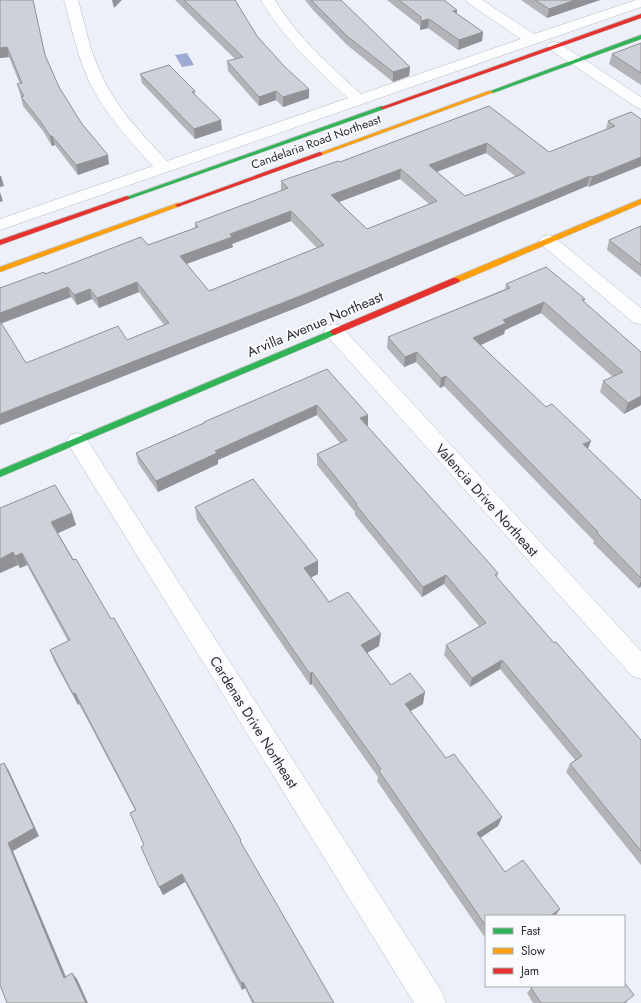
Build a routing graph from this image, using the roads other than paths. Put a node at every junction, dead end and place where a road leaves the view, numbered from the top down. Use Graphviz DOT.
graph roads {
  1 [pos="71,0"];
  2 [pos="268,0"];
  3 [pos="473,0"];
  4 [pos="641,3"];
  5 [pos="641,16"];
  6 [pos="641,37"];
  7 [pos="533,40"];
  8 [pos="554,46"];
  9 [pos="575,60"];
  10 [pos="360,100"];
  11 [pos="641,104"];
  12 [pos="164,168"];
  13 [pos="641,201"];
  14 [pos="0,225"];
  15 [pos="548,241"];
  16 [pos="0,243"];
  17 [pos="0,270"];
  18 [pos="641,318"];
  19 [pos="334,331"];
  20 [pos="77,441"];
  21 [pos="0,474"];
  22 [pos="641,668"];
  23 [pos="431,1003"];
  1 -- 12 [label="street"];
  2 -- 10 [label="street"];
  3 -- 7 [label="street"];
  4 -- 7 [label="street"];
  5 -- 8 [label="main road, Candelaria Road Northeast"];
  6 -- 9 [label="main road, Candelaria Road Northeast"];
  7 -- 10 [label="street"];
  8 -- 9 [label="street"];
  8 -- 16 [label="main road, Candelaria Road Northeast"];
  9 -- 11 [label="street"];
  9 -- 17 [label="main road, Candelaria Road Northeast"];
  10 -- 12 [label="street"];
  12 -- 14 [label="street"];
  13 -- 15 [label="main road, Arvilla Avenue Northeast"];
  15 -- 18 [label="street"];
  15 -- 19 [label="main road, Arvilla Avenue Northeast"];
  19 -- 20 [label="main road, Arvilla Avenue Northeast"];
  19 -- 22 [label="street, Valencia Drive Northeast"];
  20 -- 21 [label="main road, Arvilla Avenue Northeast"];
  20 -- 23 [label="street, Cardenas Drive Northeast"];
}
